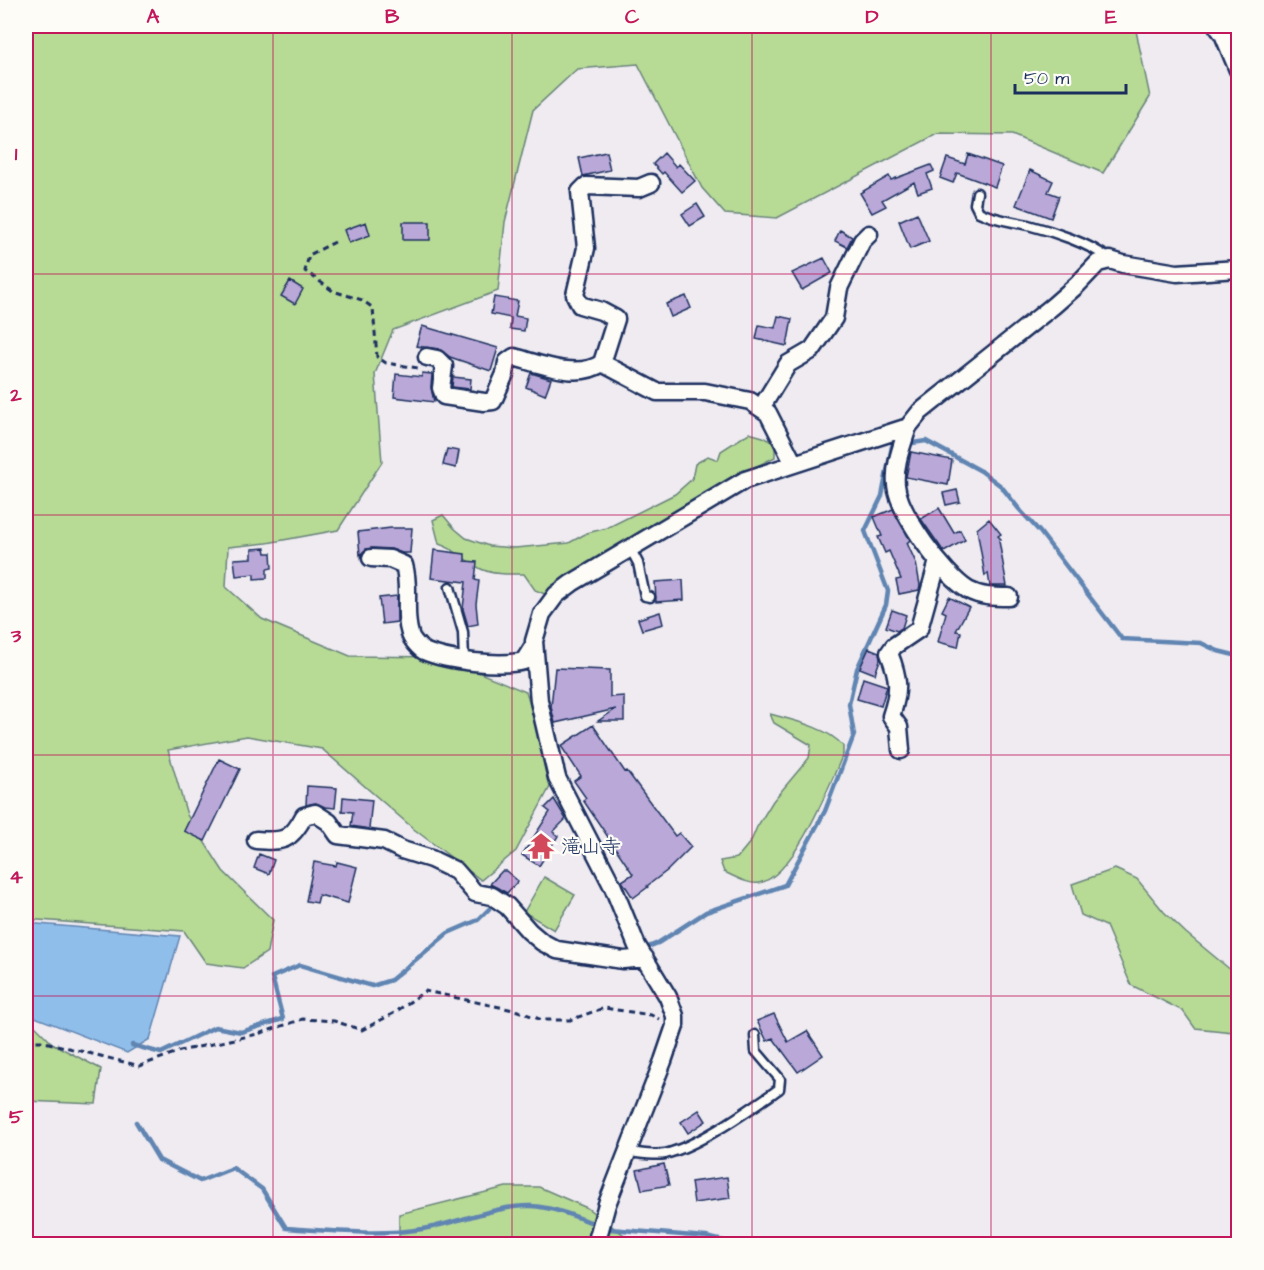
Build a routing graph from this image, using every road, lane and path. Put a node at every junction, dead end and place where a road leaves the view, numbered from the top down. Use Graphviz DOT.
graph roads {
  1 [pos="1217,26"];
  2 [pos="1239,70"];
  3 [pos="651,183"];
  4 [pos="976,193"];
  5 [pos="869,234"];
  6 [pos="335,242"];
  7 [pos="1110,260"];
  8 [pos="1239,269"];
  9 [pos="427,357"];
  10 [pos="602,363"];
  11 [pos="443,372"];
  12 [pos="761,408"];
  13 [pos="908,427"];
  14 [pos="794,464"];
  15 [pos="630,548"];
  16 [pos="371,558"];
  17 [pos="938,561"];
  18 [pos="450,587"];
  19 [pos="650,597"];
  20 [pos="1009,597"];
  21 [pos="534,645"];
  22 [pos="464,661"];
  23 [pos="901,750"];
  24 [pos="256,840"];
  25 [pos="641,953"];
  26 [pos="675,1026"];
  27 [pos="755,1035"];
  28 [pos="26,1041"];
  29 [pos="628,1152"];
  30 [pos="596,1245"];
  1 -- 2 [label="street"];
  3 -- 10 [label="street"];
  4 -- 7 [label="lane"];
  5 -- 12 [label="street"];
  6 -- 11 [label="path"];
  7 -- 8 [label="street"];
  7 -- 13 [label="street"];
  9 -- 11 [label="street"];
  10 -- 11 [label="street"];
  10 -- 12 [label="street"];
  12 -- 14 [label="street"];
  13 -- 14 [label="street"];
  13 -- 17 [label="street"];
  14 -- 15 [label="street"];
  15 -- 19 [label="lane"];
  15 -- 21 [label="street"];
  16 -- 22 [label="street"];
  17 -- 20 [label="street"];
  17 -- 23 [label="street"];
  18 -- 22 [label="lane"];
  21 -- 22 [label="street"];
  21 -- 25 [label="street"];
  24 -- 25 [label="street"];
  25 -- 26 [label="street"];
  26 -- 28 [label="path"];
  26 -- 29 [label="street"];
  27 -- 29 [label="lane"];
  29 -- 30 [label="street"];
}
